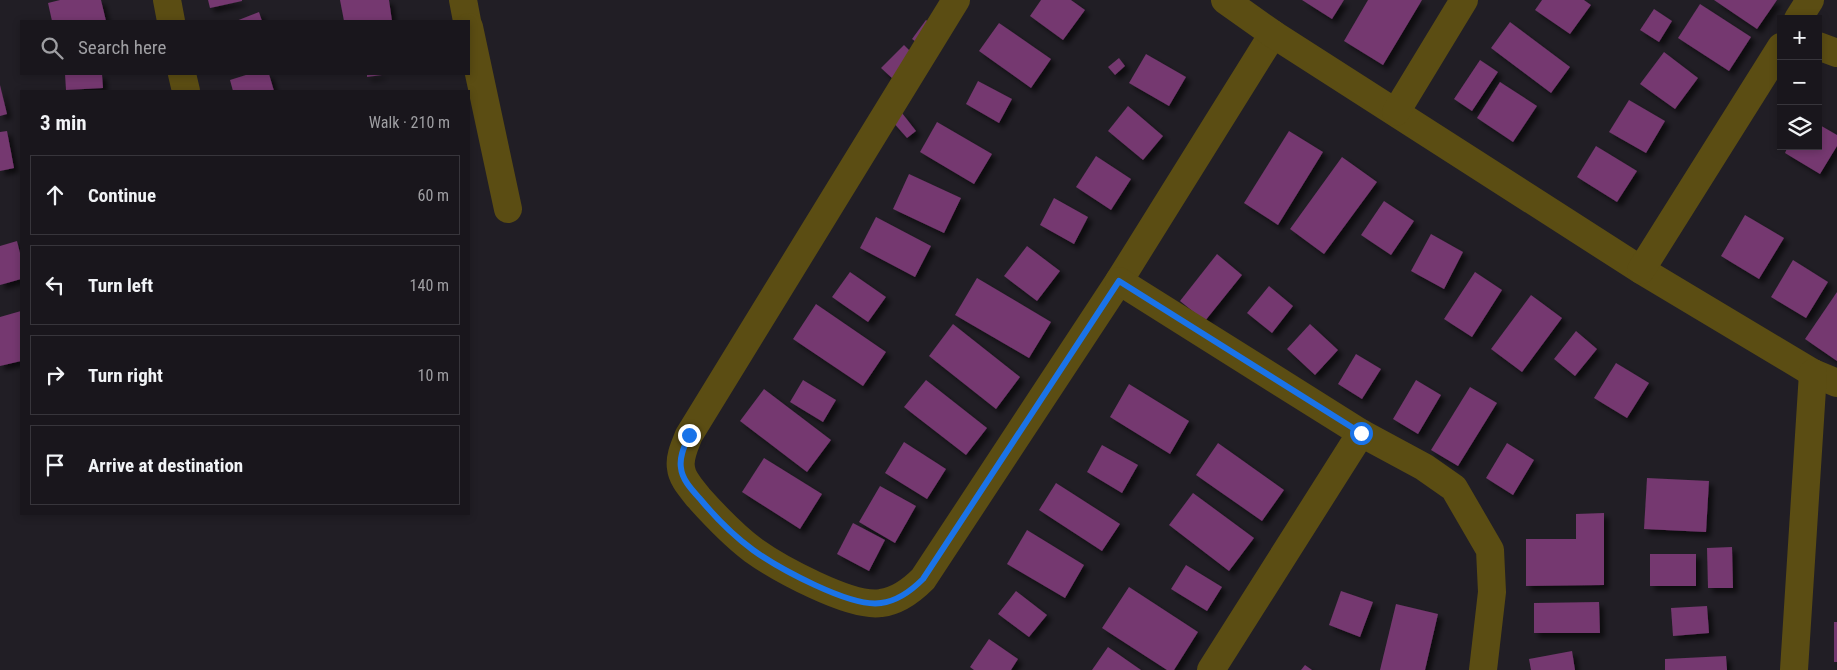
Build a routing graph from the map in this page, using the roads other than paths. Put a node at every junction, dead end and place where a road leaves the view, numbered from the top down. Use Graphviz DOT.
graph roads {
  1 [pos="167,0"];
  2 [pos="463,0"];
  3 [pos="956,0"];
  4 [pos="1225,0"];
  5 [pos="1464,0"];
  6 [pos="1810,0"];
  7 [pos="1801,15"];
  8 [pos="171,20"];
  9 [pos="468,20"];
  10 [pos="470,32"];
  11 [pos="1273,34"];
  12 [pos="1822,47"];
  13 [pos="1777,53"];
  14 [pos="1837,53"];
  15 [pos="182,75"];
  16 [pos="186,90"];
  17 [pos="1396,112"];
  18 [pos="508,209"];
  19 [pos="1641,270"];
  20 [pos="1119,281"];
  21 [pos="1825,378"];
  22 [pos="1361,433"];
  23 [pos="1211,670"];
  24 [pos="1484,670"];
  25 [pos="1794,670"];
  1 -- 8 [label="street"];
  2 -- 9 [label="street"];
  3 -- 20 [label="street"];
  4 -- 11 [label="street"];
  5 -- 17 [label="street"];
  6 -- 7 [label="street"];
  10 -- 18 [label="street"];
  11 -- 17 [label="street"];
  11 -- 20 [label="street"];
  12 -- 14 [label="street"];
  13 -- 19 [label="street"];
  15 -- 16 [label="street"];
  17 -- 19 [label="street"];
  19 -- 21 [label="street"];
  20 -- 22 [label="street"];
  21 -- 25 [label="street"];
  22 -- 23 [label="street"];
  22 -- 24 [label="street"];
}
